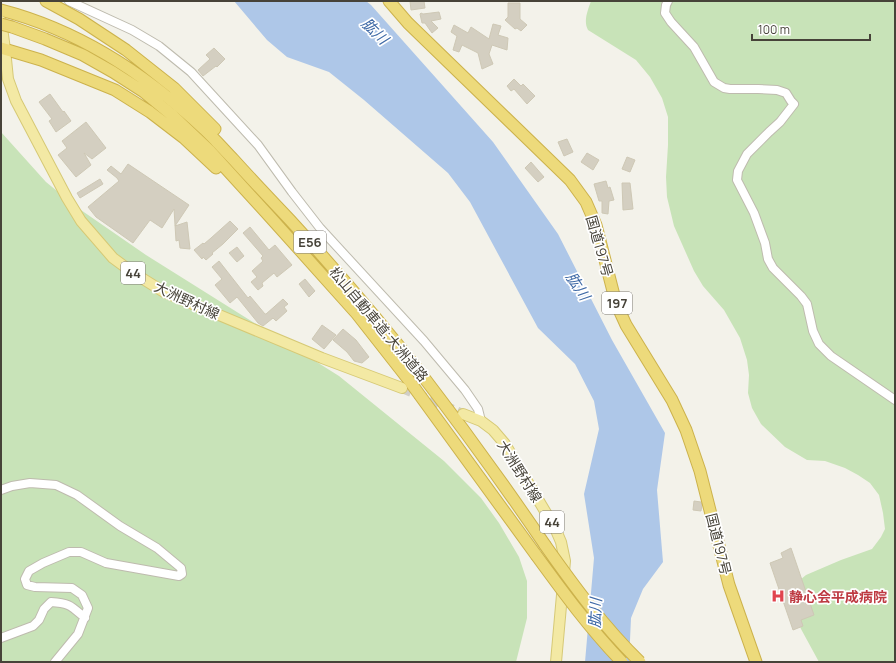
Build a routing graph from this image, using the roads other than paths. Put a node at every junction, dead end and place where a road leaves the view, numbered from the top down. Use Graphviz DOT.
graph roads {
  1 [pos="46,1"];
  2 [pos="69,1"];
  3 [pos="389,1"];
  4 [pos="668,1"];
  5 [pos="5,11"];
  6 [pos="1,21"];
  7 [pos="1,24"];
  8 [pos="3,49"];
  9 [pos="5,78"];
  10 [pos="276,206"];
  11 [pos="271,218"];
  12 [pos="402,388"];
  13 [pos="895,400"];
  14 [pos="463,414"];
  15 [pos="481,421"];
  16 [pos="1,490"];
  17 [pos="84,618"];
  18 [pos="1,638"];
  19 [pos="55,662"];
  20 [pos="556,662"];
  21 [pos="622,662"];
  22 [pos="640,662"];
  23 [pos="756,662"];
  1 -- 10 [label="highway"];
  2 -- 15 [label="street"];
  3 -- 23 [label="highway, 国道197号 / 197"];
  4 -- 13 [label="street"];
  5 -- 10 [label="highway, 松山自動車道;大洲道路 / E56"];
  6 -- 8 [label="main road, 大洲野村線 / 44"];
  7 -- 11 [label="highway, 松山自動車道;大洲道路 / E56, bridge"];
  8 -- 9 [label="main road, 大洲野村線 / 44"];
  8 -- 11 [label="highway"];
  9 -- 12 [label="main road, 大洲野村線 / 44"];
  10 -- 22 [label="highway, 松山自動車道;大洲道路 / E56, bridge"];
  11 -- 21 [label="highway, 松山自動車道;大洲道路 / E56, bridge"];
  14 -- 15 [label="main road, 大洲野村線 / 44"];
  15 -- 20 [label="main road, 大洲野村線 / 44"];
  16 -- 17 [label="street"];
  17 -- 18 [label="street"];
  17 -- 19 [label="street"];
}
